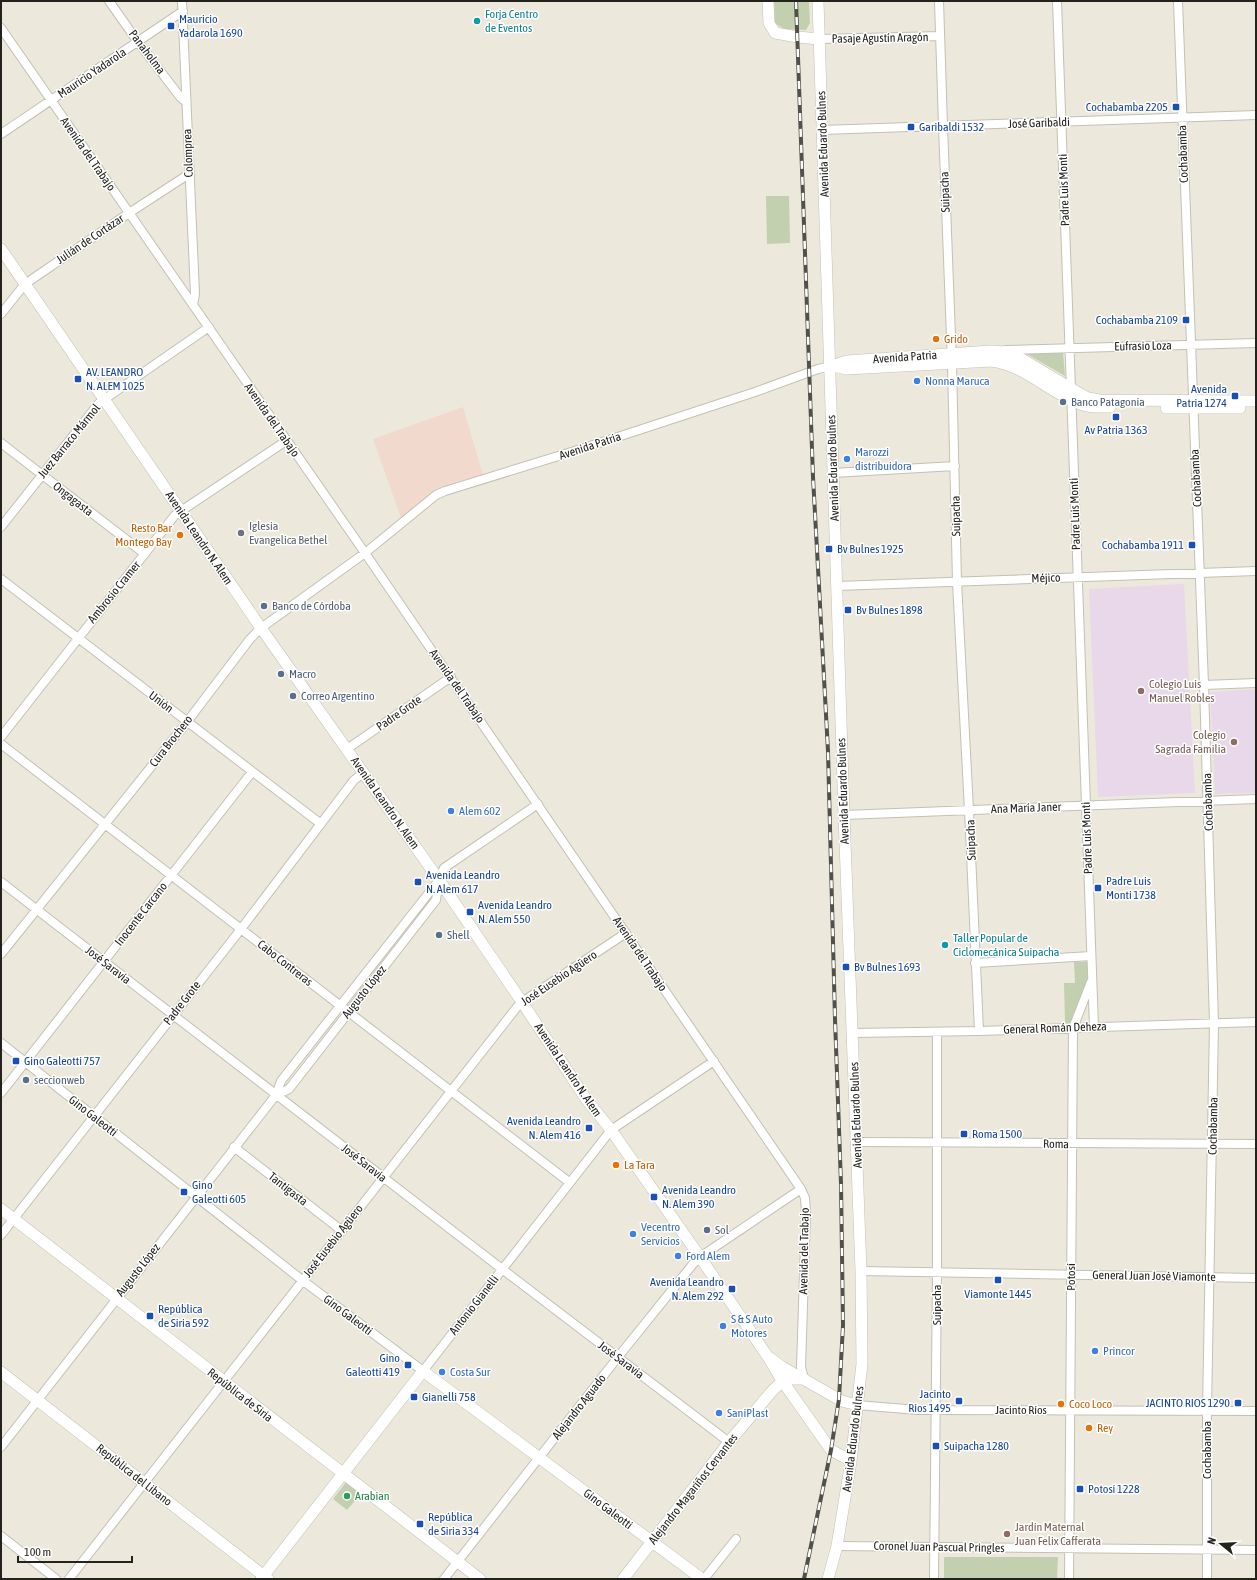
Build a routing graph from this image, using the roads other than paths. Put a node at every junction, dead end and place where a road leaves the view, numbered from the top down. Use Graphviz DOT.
graph roads {
  1 [pos="110,1"];
  2 [pos="182,1"];
  3 [pos="768,1"];
  4 [pos="818,1"];
  5 [pos="939,1"];
  6 [pos="1057,1"];
  7 [pos="1178,1"];
  8 [pos="183,11"];
  9 [pos="1,28"];
  10 [pos="940,36"];
  11 [pos="820,39"];
  12 [pos="138,42"];
  13 [pos="51,101"];
  14 [pos="186,102"];
  15 [pos="1256,115"];
  16 [pos="1182,118"];
  17 [pos="1061,122"];
  18 [pos="943,126"];
  19 [pos="822,130"];
  20 [pos="1,134"];
  21 [pos="189,174"];
  22 [pos="129,213"];
  23 [pos="1,249"];
  24 [pos="25,284"];
  25 [pos="193,305"];
  26 [pos="1,314"];
  27 [pos="209,327"];
  28 [pos="1256,343"];
  29 [pos="1191,346"];
  30 [pos="1070,348"];
  31 [pos="1029,349"];
  32 [pos="991,351"];
  33 [pos="952,359"];
  34 [pos="1022,364"];
  35 [pos="830,366"];
  36 [pos="1071,388"];
  37 [pos="103,399"];
  38 [pos="1071,400"];
  39 [pos="1256,401"];
  40 [pos="1192,404"];
  41 [pos="1256,409"];
  42 [pos="286,441"];
  43 [pos="1,443"];
  44 [pos="955,466"];
  45 [pos="833,473"];
  46 [pos="41,475"];
  47 [pos="181,512"];
  48 [pos="1,526"];
  49 [pos="366,553"];
  50 [pos="144,554"];
  51 [pos="1256,571"];
  52 [pos="1200,573"];
  53 [pos="1077,577"];
  54 [pos="1,579"];
  55 [pos="957,582"];
  56 [pos="837,586"];
  57 [pos="260,628"];
  58 [pos="78,638"];
  59 [pos="451,677"];
  60 [pos="1256,683"];
  61 [pos="1204,685"];
  62 [pos="187,722"];
  63 [pos="1,737"];
  64 [pos="1,744"];
  65 [pos="347,749"];
  66 [pos="252,772"];
  67 [pos="364,773"];
  68 [pos="1256,799"];
  69 [pos="1207,800"];
  70 [pos="538,804"];
  71 [pos="1086,805"];
  72 [pos="969,810"];
  73 [pos="844,815"];
  74 [pos="105,824"];
  75 [pos="321,824"];
  76 [pos="171,875"];
  77 [pos="439,880"];
  78 [pos="1,882"];
  79 [pos="36,909"];
  80 [pos="241,929"];
  81 [pos="626,933"];
  82 [pos="1,954"];
  83 [pos="1091,956"];
  84 [pos="104,962"];
  85 [pos="976,963"];
  86 [pos="1092,980"];
  87 [pos="522,1002"];
  88 [pos="340,1007"];
  89 [pos="348,1013"];
  90 [pos="173,1015"];
  91 [pos="1256,1022"];
  92 [pos="1214,1023"];
  93 [pos="1094,1027"];
  94 [pos="1073,1028"];
  95 [pos="979,1031"];
  96 [pos="937,1032"];
  97 [pos="853,1033"];
  98 [pos="1,1043"];
  99 [pos="714,1061"];
  100 [pos="25,1062"];
  101 [pos="451,1091"];
  102 [pos="1,1093"];
  103 [pos="276,1095"];
  104 [pos="94,1116"];
  105 [pos="611,1130"];
  106 [pos="857,1142"];
  107 [pos="937,1143"];
  108 [pos="1072,1144"];
  109 [pos="1212,1144"];
  110 [pos="1256,1144"];
  111 [pos="234,1147"];
  112 [pos="383,1177"];
  113 [pos="569,1182"];
  114 [pos="801,1189"];
  115 [pos="196,1196"];
  116 [pos="1,1209"];
  117 [pos="14,1219"];
  118 [pos="341,1230"];
  119 [pos="1,1235"];
  120 [pos="700,1257"];
  121 [pos="502,1269"];
  122 [pos="861,1271"];
  123 [pos="937,1273"];
  124 [pos="1071,1274"];
  125 [pos="1210,1277"];
  126 [pos="1256,1278"];
  127 [pos="302,1280"];
  128 [pos="116,1299"];
  129 [pos="618,1357"];
  130 [pos="768,1357"];
  131 [pos="423,1371"];
  132 [pos="1,1372"];
  133 [pos="804,1379"];
  134 [pos="223,1382"];
  135 [pos="783,1382"];
  136 [pos="37,1400"];
  137 [pos="858,1405"];
  138 [pos="936,1409"];
  139 [pos="1070,1410"];
  140 [pos="1207,1410"];
  141 [pos="1256,1411"];
  142 [pos="729,1442"];
  143 [pos="1,1447"];
  144 [pos="539,1457"];
  145 [pos="851,1461"];
  146 [pos="343,1474"];
  147 [pos="144,1483"];
  148 [pos="1,1536"];
  149 [pos="736,1539"];
  150 [pos="652,1542"];
  151 [pos="837,1546"];
  152 [pos="934,1548"];
  153 [pos="1069,1549"];
  154 [pos="1208,1550"];
  155 [pos="1256,1550"];
  156 [pos="457,1562"];
  157 [pos="264,1578"];
  158 [pos="56,1579"];
  159 [pos="69,1579"];
  160 [pos="444,1579"];
  161 [pos="480,1579"];
  162 [pos="624,1579"];
  163 [pos="703,1579"];
  164 [pos="828,1579"];
  165 [pos="934,1579"];
  166 [pos="1069,1579"];
  167 [pos="1207,1579"];
  1 -- 12 [label="street, Panaholma"];
  2 -- 8 [label="street, Colomprea"];
  3 -- 11 [label="main road"];
  4 -- 11 [label="main road, Avenida Eduardo Bulnes"];
  5 -- 10 [label="street, Suipacha"];
  6 -- 17 [label="street, Padre Luis Monti"];
  7 -- 16 [label="street, Cochabamba"];
  8 -- 12 [label="street, Mauricio Yadarola"];
  8 -- 14 [label="street, Colomprea"];
  9 -- 13 [label="street, Avenida del Trabajo"];
  10 -- 11 [label="street, Pasaje Agustín Aragón"];
  10 -- 18 [label="street, Suipacha"];
  11 -- 19 [label="main road, Avenida Eduardo Bulnes"];
  12 -- 13 [label="street, Mauricio Yadarola"];
  12 -- 14 [label="street, Panaholma"];
  13 -- 20 [label="street, Mauricio Yadarola"];
  13 -- 22 [label="street, Avenida del Trabajo"];
  14 -- 21 [label="street, Colomprea"];
  15 -- 16 [label="street, José Garibaldi"];
  16 -- 17 [label="street, José Garibaldi"];
  16 -- 29 [label="street, Cochabamba"];
  17 -- 18 [label="street, José Garibaldi"];
  17 -- 30 [label="street, Padre Luis Monti"];
  18 -- 19 [label="street, José Garibaldi"];
  18 -- 33 [label="street, Suipacha"];
  19 -- 35 [label="main road, Avenida Eduardo Bulnes"];
  21 -- 22 [label="street, Julián de Cortázar"];
  21 -- 25 [label="street, Colomprea"];
  22 -- 24 [label="street, Julián de Cortázar"];
  22 -- 25 [label="street, Avenida del Trabajo"];
  23 -- 24 [label="main road, Avenida Leandro N. Alem"];
  24 -- 26 [label="street, Julián de Cortázar"];
  24 -- 37 [label="main road, Avenida Leandro N. Alem"];
  25 -- 27 [label="street, Avenida del Trabajo"];
  27 -- 37 [label="street, Juez Barraco Mármol"];
  27 -- 42 [label="street, Avenida del Trabajo"];
  28 -- 29 [label="street, Eufrasio Loza"];
  29 -- 30 [label="street, Eufrasio Loza"];
  29 -- 40 [label="street, Cochabamba"];
  30 -- 31 [label="street, Eufrasio Loza"];
  30 -- 36 [label="street, Padre Luis Monti"];
  31 -- 32 [label="street, Eufrasio Loza"];
  31 -- 34 [label="street"];
  32 -- 33 [label="main road, Avenida Patria"];
  32 -- 34 [label="main road, Avenida Patria"];
  33 -- 34 [label="main road, Avenida Patria"];
  33 -- 35 [label="main road, Avenida Patria"];
  33 -- 44 [label="street, Suipacha"];
  34 -- 36 [label="main road, Avenida Patria"];
  34 -- 38 [label="main road, Avenida Patria"];
  35 -- 45 [label="main road, Avenida Eduardo Bulnes"];
  35 -- 49 [label="street, Avenida Patria"];
  36 -- 38 [label="street, Padre Luis Monti"];
  36 -- 40 [label="main road, Avenida Patria"];
  37 -- 46 [label="street, Juez Barraco Mármol"];
  37 -- 47 [label="main road, Avenida Leandro N. Alem"];
  38 -- 40 [label="main road, Avenida Patria"];
  38 -- 53 [label="street, Padre Luis Monti"];
  39 -- 40 [label="main road, Avenida Patria"];
  40 -- 41 [label="main road, Avenida Patria"];
  40 -- 52 [label="street, Cochabamba"];
  42 -- 47 [label="street, Ambrosio Cramer"];
  42 -- 49 [label="street, Avenida del Trabajo"];
  43 -- 46 [label="street, Ongagasta"];
  44 -- 45 [label="street"];
  44 -- 55 [label="street, Suipacha"];
  45 -- 56 [label="main road, Avenida Eduardo Bulnes"];
  46 -- 48 [label="street, Juez Barraco Mármol"];
  46 -- 50 [label="street, Ongagasta"];
  47 -- 50 [label="street, Ambrosio Cramer"];
  47 -- 57 [label="main road, Avenida Leandro N. Alem"];
  49 -- 57 [label="street, Cura Brochero"];
  49 -- 59 [label="street, Avenida del Trabajo"];
  50 -- 58 [label="street, Ambrosio Cramer"];
  51 -- 52 [label="street, Méjico"];
  52 -- 53 [label="street, Méjico"];
  52 -- 61 [label="street, Cochabamba"];
  53 -- 55 [label="street, Méjico"];
  53 -- 71 [label="street, Padre Luis Monti"];
  54 -- 58 [label="street, Unión"];
  55 -- 56 [label="street, Méjico"];
  55 -- 72 [label="street, Suipacha"];
  56 -- 73 [label="main road, Avenida Eduardo Bulnes"];
  57 -- 62 [label="street, Cura Brochero"];
  57 -- 65 [label="main road, Avenida Leandro N. Alem"];
  58 -- 62 [label="street, Unión"];
  58 -- 63 [label="street, Ambrosio Cramer"];
  59 -- 65 [label="street, Padre Grote"];
  59 -- 70 [label="street, Avenida del Trabajo"];
  60 -- 61 [label="street"];
  61 -- 69 [label="street, Cochabamba"];
  62 -- 66 [label="street, Unión"];
  62 -- 74 [label="street, Cura Brochero"];
  64 -- 74 [label="street, Cabo Contreras"];
  65 -- 67 [label="main road, Avenida Leandro N. Alem"];
  66 -- 75 [label="street, Unión"];
  66 -- 76 [label="street, Inocente Carcano"];
  67 -- 75 [label="street, Padre Grote"];
  67 -- 77 [label="main road, Avenida Leandro N. Alem"];
  68 -- 69 [label="street, Ana María Janer"];
  69 -- 71 [label="street, Ana María Janer"];
  69 -- 92 [label="street, Cochabamba"];
  70 -- 77 [label="street, Augusto López"];
  70 -- 81 [label="street, Avenida del Trabajo"];
  71 -- 72 [label="street, Ana María Janer"];
  71 -- 83 [label="street, Padre Luis Monti"];
  72 -- 73 [label="street, Ana María Janer"];
  72 -- 85 [label="street, Suipacha"];
  73 -- 97 [label="main road, Avenida Eduardo Bulnes"];
  74 -- 76 [label="street, Cabo Contreras"];
  74 -- 79 [label="street, Cura Brochero"];
  75 -- 80 [label="street, Padre Grote"];
  76 -- 80 [label="street, Cabo Contreras"];
  76 -- 84 [label="street, Inocente Carcano"];
  77 -- 87 [label="main road, Avenida Leandro N. Alem"];
  77 -- 88 [label="street, Augusto López"];
  77 -- 89 [label="street, Augusto López"];
  78 -- 79 [label="street, José Saravia"];
  79 -- 82 [label="street, Cura Brochero"];
  79 -- 84 [label="street, José Saravia"];
  80 -- 88 [label="street, Cabo Contreras"];
  80 -- 90 [label="street, Padre Grote"];
  81 -- 87 [label="street, José Eusebio Agüero"];
  81 -- 99 [label="street, Avenida del Trabajo"];
  83 -- 85 [label="street"];
  83 -- 86 [label="street, Padre Luis Monti"];
  84 -- 90 [label="street, José Saravia"];
  84 -- 100 [label="street, Inocente Carcano"];
  85 -- 95 [label="street, Suipacha"];
  86 -- 93 [label="street, Padre Luis Monti"];
  86 -- 94 [label="street, Potosí"];
  87 -- 101 [label="street, José Eusebio Agüero"];
  87 -- 105 [label="main road, Avenida Leandro N. Alem"];
  88 -- 89 [label="street, Cabo Contreras"];
  88 -- 103 [label="street, Augusto López"];
  89 -- 101 [label="street, Cabo Contreras"];
  89 -- 103 [label="street, Augusto López"];
  90 -- 103 [label="street, José Saravia"];
  90 -- 104 [label="street, Padre Grote"];
  91 -- 92 [label="street, General Román Deheza"];
  92 -- 93 [label="street, General Román Deheza"];
  92 -- 109 [label="street, Cochabamba"];
  93 -- 94 [label="street, General Román Deheza"];
  94 -- 95 [label="street, General Román Deheza"];
  94 -- 108 [label="street, Potosí"];
  95 -- 96 [label="street, General Román Deheza"];
  96 -- 97 [label="street, General Román Deheza"];
  96 -- 107 [label="street, Suipacha"];
  97 -- 106 [label="main road, Avenida Eduardo Bulnes"];
  98 -- 100 [label="street, Gino Galeotti"];
  99 -- 105 [label="street, Antonio Gianelli"];
  99 -- 114 [label="street, Avenida del Trabajo"];
  100 -- 102 [label="street, Inocente Carcano"];
  100 -- 104 [label="street, Gino Galeotti"];
  101 -- 112 [label="street, José Eusebio Agüero"];
  101 -- 113 [label="street, Cabo Contreras"];
  103 -- 111 [label="street, Augusto López"];
  103 -- 112 [label="street, José Saravia"];
  104 -- 115 [label="street, Gino Galeotti"];
  104 -- 117 [label="street, Padre Grote"];
  105 -- 113 [label="street, Antonio Gianelli"];
  105 -- 120 [label="main road, Avenida Leandro N. Alem"];
  106 -- 107 [label="street, Roma"];
  106 -- 122 [label="main road, Avenida Eduardo Bulnes"];
  107 -- 108 [label="street, Roma"];
  107 -- 123 [label="street, Suipacha"];
  108 -- 109 [label="street, Roma"];
  108 -- 124 [label="street, Potosí"];
  109 -- 110 [label="street, Roma"];
  109 -- 125 [label="street, Cochabamba"];
  111 -- 115 [label="street, Augusto López"];
  111 -- 118 [label="street, Tantigasta"];
  112 -- 118 [label="street, José Eusebio Agüero"];
  112 -- 121 [label="street, José Saravia"];
  113 -- 121 [label="street, Antonio Gianelli"];
  114 -- 120 [label="street, Alejandro Aguado"];
  114 -- 133 [label="street, Avenida del Trabajo"];
  115 -- 127 [label="street, Gino Galeotti"];
  115 -- 128 [label="street, Augusto López"];
  116 -- 117 [label="main road, República de Siria"];
  117 -- 119 [label="street, Padre Grote"];
  117 -- 128 [label="main road, República de Siria"];
  118 -- 127 [label="street, José Eusebio Agüero"];
  120 -- 129 [label="street, Alejandro Aguado"];
  120 -- 130 [label="main road, Avenida Leandro N. Alem"];
  121 -- 129 [label="street, José Saravia"];
  121 -- 131 [label="street, Antonio Gianelli"];
  122 -- 123 [label="street, General Juan José Viamonte"];
  122 -- 137 [label="main road, Avenida Eduardo Bulnes"];
  123 -- 124 [label="street, General Juan José Viamonte"];
  123 -- 138 [label="street, Suipacha"];
  124 -- 125 [label="street, General Juan José Viamonte"];
  124 -- 139 [label="street, Potosí"];
  125 -- 126 [label="street, General Juan José Viamonte"];
  125 -- 140 [label="street, Cochabamba"];
  127 -- 131 [label="street, Gino Galeotti"];
  127 -- 134 [label="street, José Eusebio Agüero"];
  128 -- 134 [label="main road, República de Siria"];
  128 -- 136 [label="street, Augusto López"];
  129 -- 142 [label="street, José Saravia"];
  129 -- 144 [label="street, Alejandro Aguado"];
  130 -- 133 [label="main road, Avenida Leandro N. Alem"];
  130 -- 135 [label="main road, Avenida Leandro N. Alem"];
  131 -- 144 [label="main road, Gino Galeotti"];
  131 -- 146 [label="main road, Antonio Gianelli"];
  132 -- 136 [label="main road, República del Libano"];
  133 -- 135 [label="main road"];
  133 -- 137 [label="main road, Avenida Leandro N. Alem"];
  134 -- 146 [label="main road, República de Siria"];
  134 -- 147 [label="street, José Eusebio Agüero"];
  135 -- 142 [label="main road, Alejandro Magariños Cervantes"];
  135 -- 145 [label="main road, Avenida Leandro N. Alem"];
  136 -- 143 [label="street, Augusto López"];
  136 -- 147 [label="main road, República del Libano"];
  137 -- 138 [label="street, Jacinto Ríos"];
  137 -- 145 [label="main road, Avenida Eduardo Bulnes"];
  138 -- 139 [label="street, Jacinto Ríos"];
  138 -- 152 [label="street, Suipacha"];
  139 -- 140 [label="street, Jacinto Ríos"];
  139 -- 153 [label="street, Potosí"];
  140 -- 141 [label="street, Jacinto Ríos"];
  140 -- 154 [label="street, Cochabamba"];
  142 -- 150 [label="main road, Alejandro Magariños Cervantes"];
  144 -- 150 [label="main road, Gino Galeotti"];
  144 -- 156 [label="street, Alejandro Aguado"];
  145 -- 151 [label="main road, Avenida Eduardo Bulnes"];
  146 -- 156 [label="main road, República de Siria"];
  146 -- 157 [label="main road, Antonio Gianelli"];
  147 -- 157 [label="main road, República del Libano"];
  147 -- 159 [label="street, José Eusebio Agüero"];
  148 -- 158 [label="street"];
  149 -- 163 [label="street"];
  150 -- 162 [label="main road, Alejandro Magariños Cervantes"];
  150 -- 163 [label="main road, Gino Galeotti"];
  151 -- 152 [label="street, Coronel Juan Pascual Pringles"];
  151 -- 164 [label="main road, Avenida Eduardo Bulnes"];
  152 -- 153 [label="street, Coronel Juan Pascual Pringles"];
  152 -- 165 [label="street, Suipacha"];
  153 -- 154 [label="street, Coronel Juan Pascual Pringles"];
  153 -- 166 [label="street, Potosí"];
  154 -- 155 [label="street, Coronel Juan Pascual Pringles"];
  154 -- 167 [label="street, Cochabamba"];
  156 -- 160 [label="street, Alejandro Aguado"];
  156 -- 161 [label="main road, República de Siria"];
}
